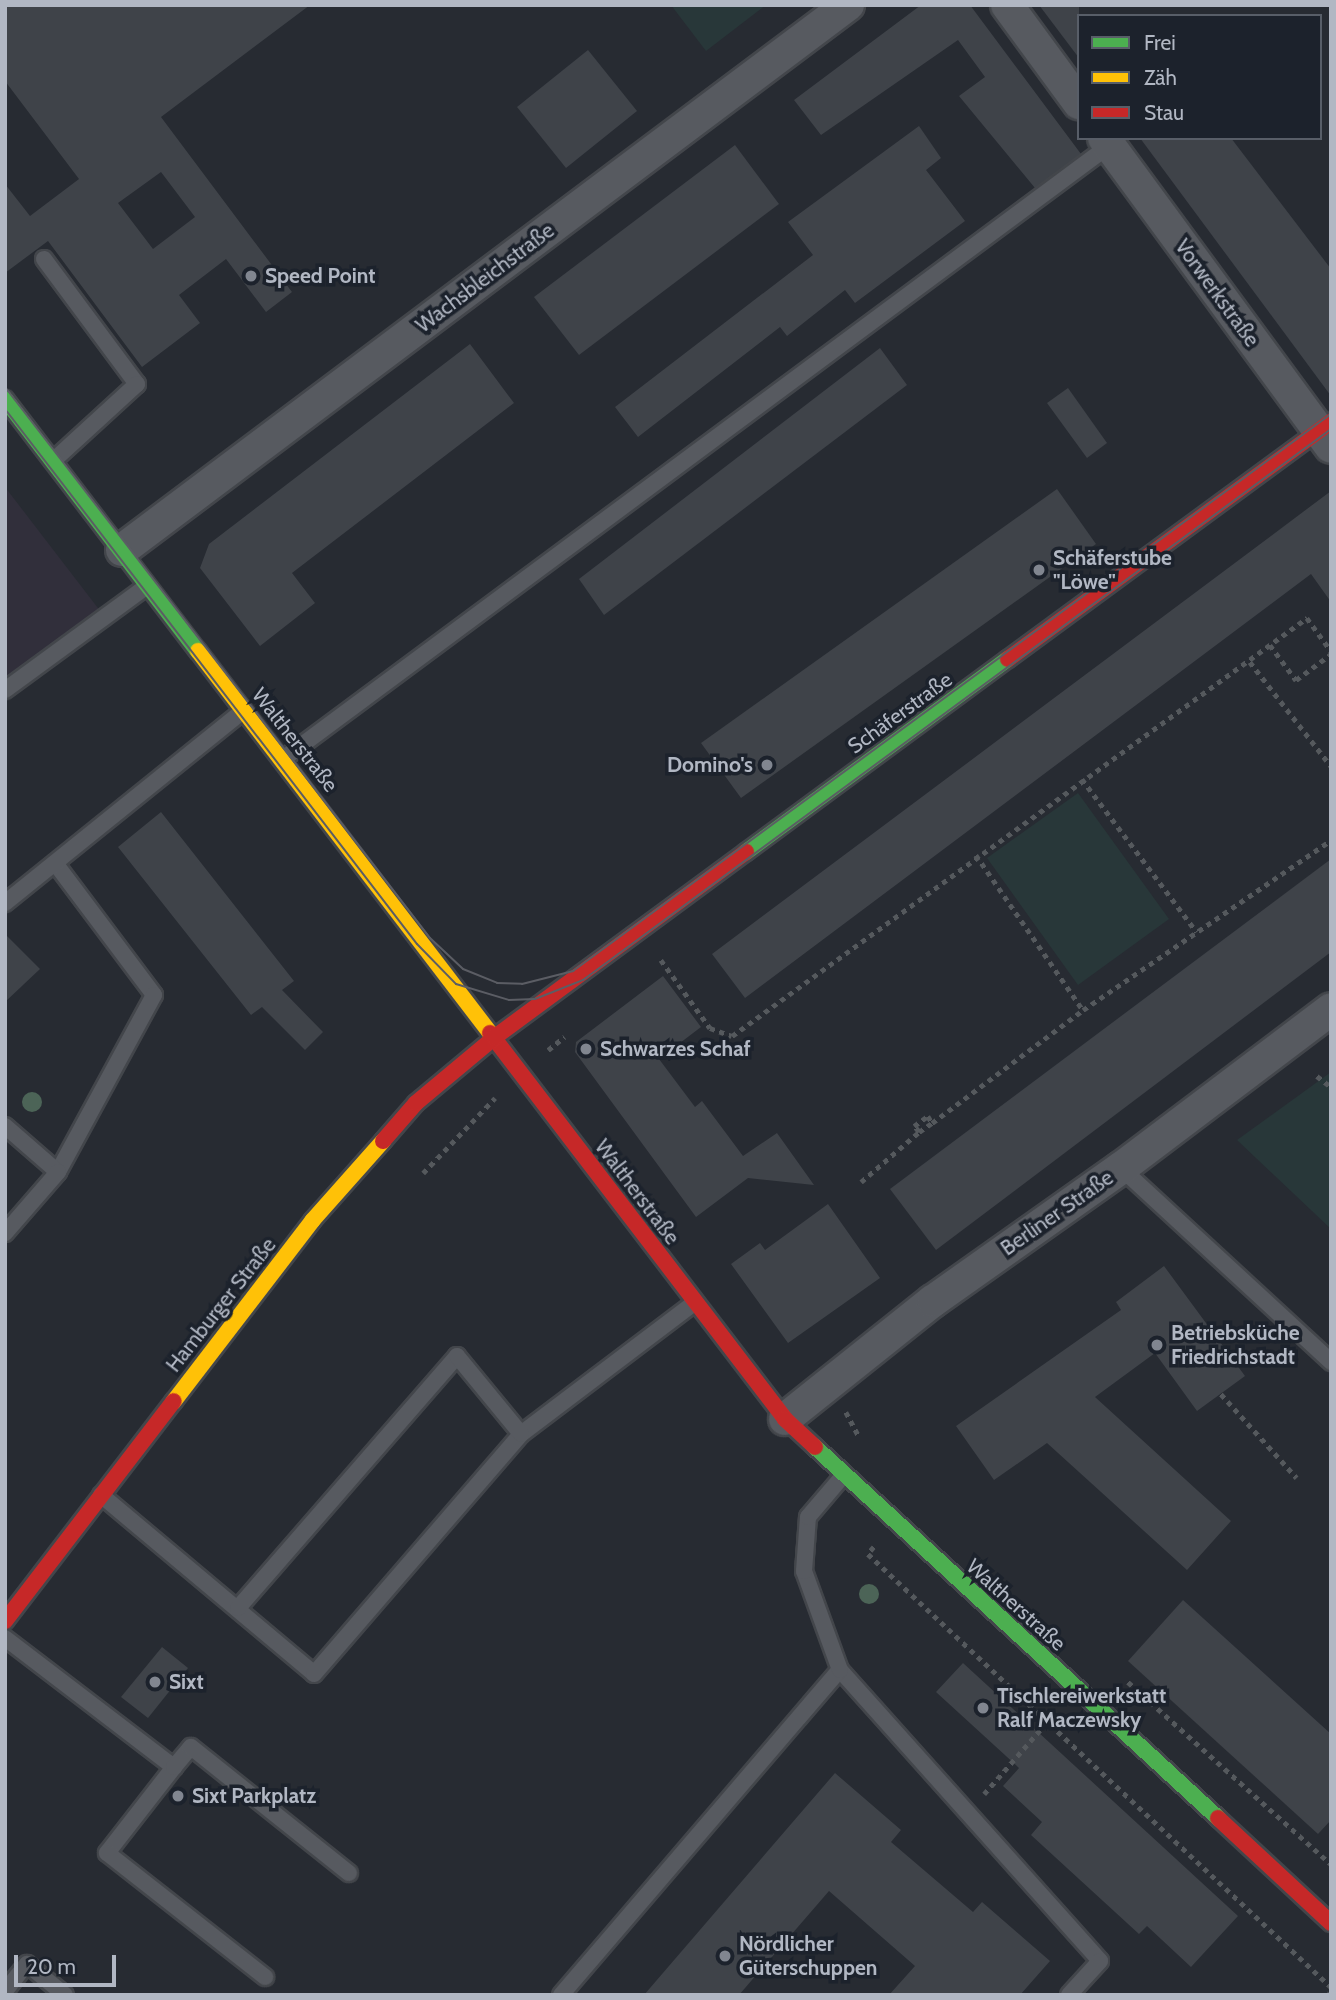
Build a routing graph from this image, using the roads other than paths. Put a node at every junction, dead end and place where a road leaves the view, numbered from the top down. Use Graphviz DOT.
graph roads {
  1 [pos="848,5"];
  2 [pos="1007,5"];
  3 [pos="1077,100"];
  4 [pos="1107,142"];
  5 [pos="44,259"];
  6 [pos="6,402"];
  7 [pos="1327,433"];
  8 [pos="53,461"];
  9 [pos="122,550"];
  10 [pos="148,584"];
  11 [pos="5,690"];
  12 [pos="244,709"];
  13 [pos="283,759"];
  14 [pos="55,863"];
  15 [pos="5,903"];
  16 [pos="1331,1009"];
  17 [pos="495,1037"];
  18 [pos="5,1126"];
  19 [pos="1121,1168"];
  20 [pos="58,1172"];
  21 [pos="5,1233"];
  22 [pos="693,1304"];
  23 [pos="1331,1362"];
  24 [pos="785,1419"];
  25 [pos="520,1434"];
  26 [pos="842,1477"];
  27 [pos="102,1495"];
  28 [pos="239,1608"];
  29 [pos="5,1621"];
  30 [pos="5,1638"];
  31 [pos="840,1670"];
  32 [pos="174,1767"];
  33 [pos="349,1874"];
  34 [pos="1331,1923"];
  35 [pos="265,1977"];
  36 [pos="5,1991"];
  37 [pos="65,1995"];
  38 [pos="561,1995"];
  39 [pos="1069,1995"];
  1 -- 9 [label="street, Wachsbleichstraße"];
  2 -- 3 [label="street"];
  4 -- 7 [label="street, Vorwerkstraße"];
  4 -- 13 [label="lane"];
  5 -- 8 [label="lane"];
  6 -- 8 [label="main road, Waltherstraße"];
  7 -- 17 [label="main road, Schäferstraße"];
  8 -- 9 [label="main road, Waltherstraße"];
  9 -- 10 [label="main road, Waltherstraße"];
  10 -- 11 [label="lane"];
  10 -- 12 [label="main road, Waltherstraße"];
  12 -- 13 [label="main road, Waltherstraße"];
  12 -- 14 [label="lane"];
  13 -- 17 [label="main road, Waltherstraße"];
  14 -- 15 [label="lane"];
  14 -- 20 [label="lane"];
  16 -- 19 [label="street, Berliner Straße"];
  17 -- 22 [label="main road, Waltherstraße"];
  17 -- 27 [label="main road, Hamburger Straße"];
  18 -- 20 [label="lane"];
  19 -- 23 [label="lane"];
  19 -- 24 [label="street, Berliner Straße"];
  20 -- 21 [label="lane"];
  22 -- 24 [label="main road, Waltherstraße"];
  22 -- 25 [label="lane"];
  24 -- 26 [label="main road, Waltherstraße"];
  25 -- 28 [label="lane"];
  25 -- 28 [label="lane"];
  26 -- 31 [label="lane"];
  26 -- 34 [label="main road, Waltherstraße"];
  27 -- 28 [label="lane"];
  27 -- 29 [label="main road, Hamburger Straße"];
  30 -- 32 [label="lane"];
  31 -- 38 [label="lane"];
  31 -- 39 [label="lane"];
  32 -- 33 [label="lane"];
  32 -- 35 [label="lane"];
  36 -- 37 [label="lane"];
}
